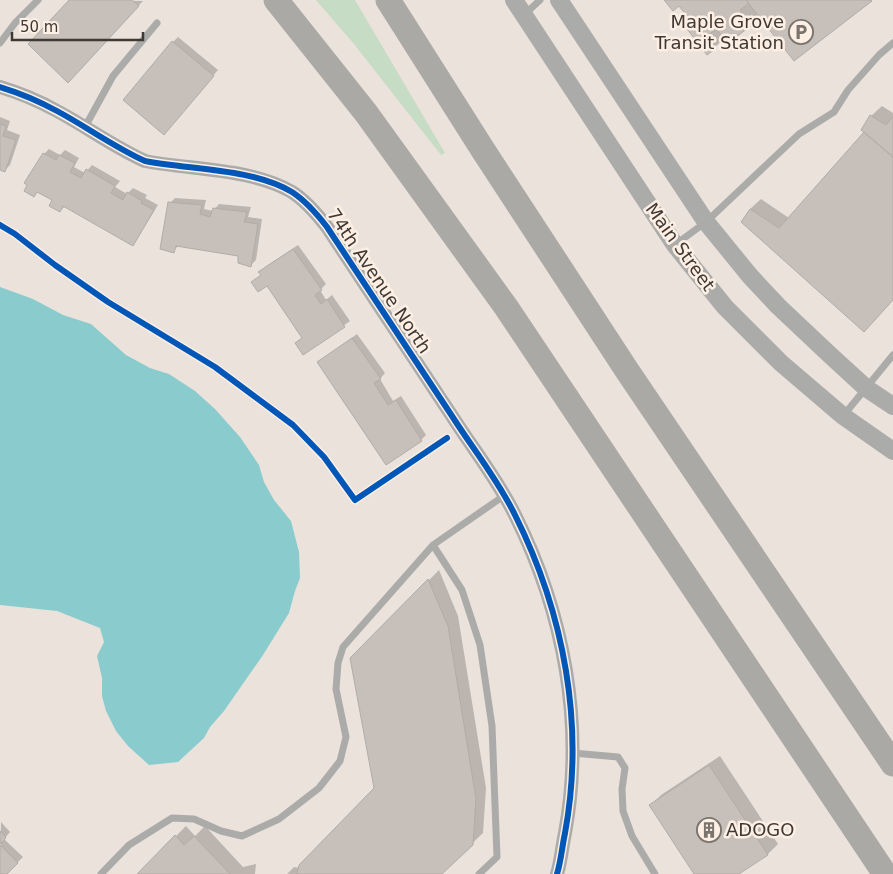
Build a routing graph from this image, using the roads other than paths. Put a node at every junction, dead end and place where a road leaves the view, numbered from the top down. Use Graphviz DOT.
graph roads {
  1 [pos="38,0"];
  2 [pos="276,0"];
  3 [pos="388,0"];
  4 [pos="514,0"];
  5 [pos="540,0"];
  6 [pos="559,0"];
  7 [pos="524,16"];
  8 [pos="157,23"];
  9 [pos="0,43"];
  10 [pos="893,43"];
  11 [pos="0,87"];
  12 [pos="85,127"];
  13 [pos="706,222"];
  14 [pos="675,244"];
  15 [pos="893,355"];
  16 [pos="866,388"];
  17 [pos="893,406"];
  18 [pos="843,416"];
  19 [pos="893,451"];
  20 [pos="505,495"];
  21 [pos="434,545"];
  22 [pos="573,753"];
  23 [pos="890,759"];
  24 [pos="101,874"];
  25 [pos="479,874"];
  26 [pos="557,874"];
  27 [pos="655,874"];
  28 [pos="885,874"];
  1 -- 9 [label="lane"];
  2 -- 28 [label="highway"];
  3 -- 23 [label="highway"];
  4 -- 7 [label="street, Main Street"];
  5 -- 7 [label="lane"];
  6 -- 13 [label="street, Main Street"];
  7 -- 14 [label="street, Main Street"];
  8 -- 12 [label="lane"];
  10 -- 13 [label="lane"];
  11 -- 12 [label="street, 74th Avenue North"];
  12 -- 20 [label="street, 74th Avenue North"];
  13 -- 14 [label="lane"];
  13 -- 16 [label="street, Main Street"];
  14 -- 18 [label="street, Main Street"];
  15 -- 16 [label="lane"];
  16 -- 17 [label="street, Main Street"];
  16 -- 18 [label="lane"];
  18 -- 19 [label="street, Main Street"];
  20 -- 21 [label="lane"];
  20 -- 22 [label="street, 74th Avenue North"];
  21 -- 24 [label="lane"];
  21 -- 25 [label="lane"];
  22 -- 26 [label="street, 74th Avenue North"];
  22 -- 27 [label="lane"];
}
